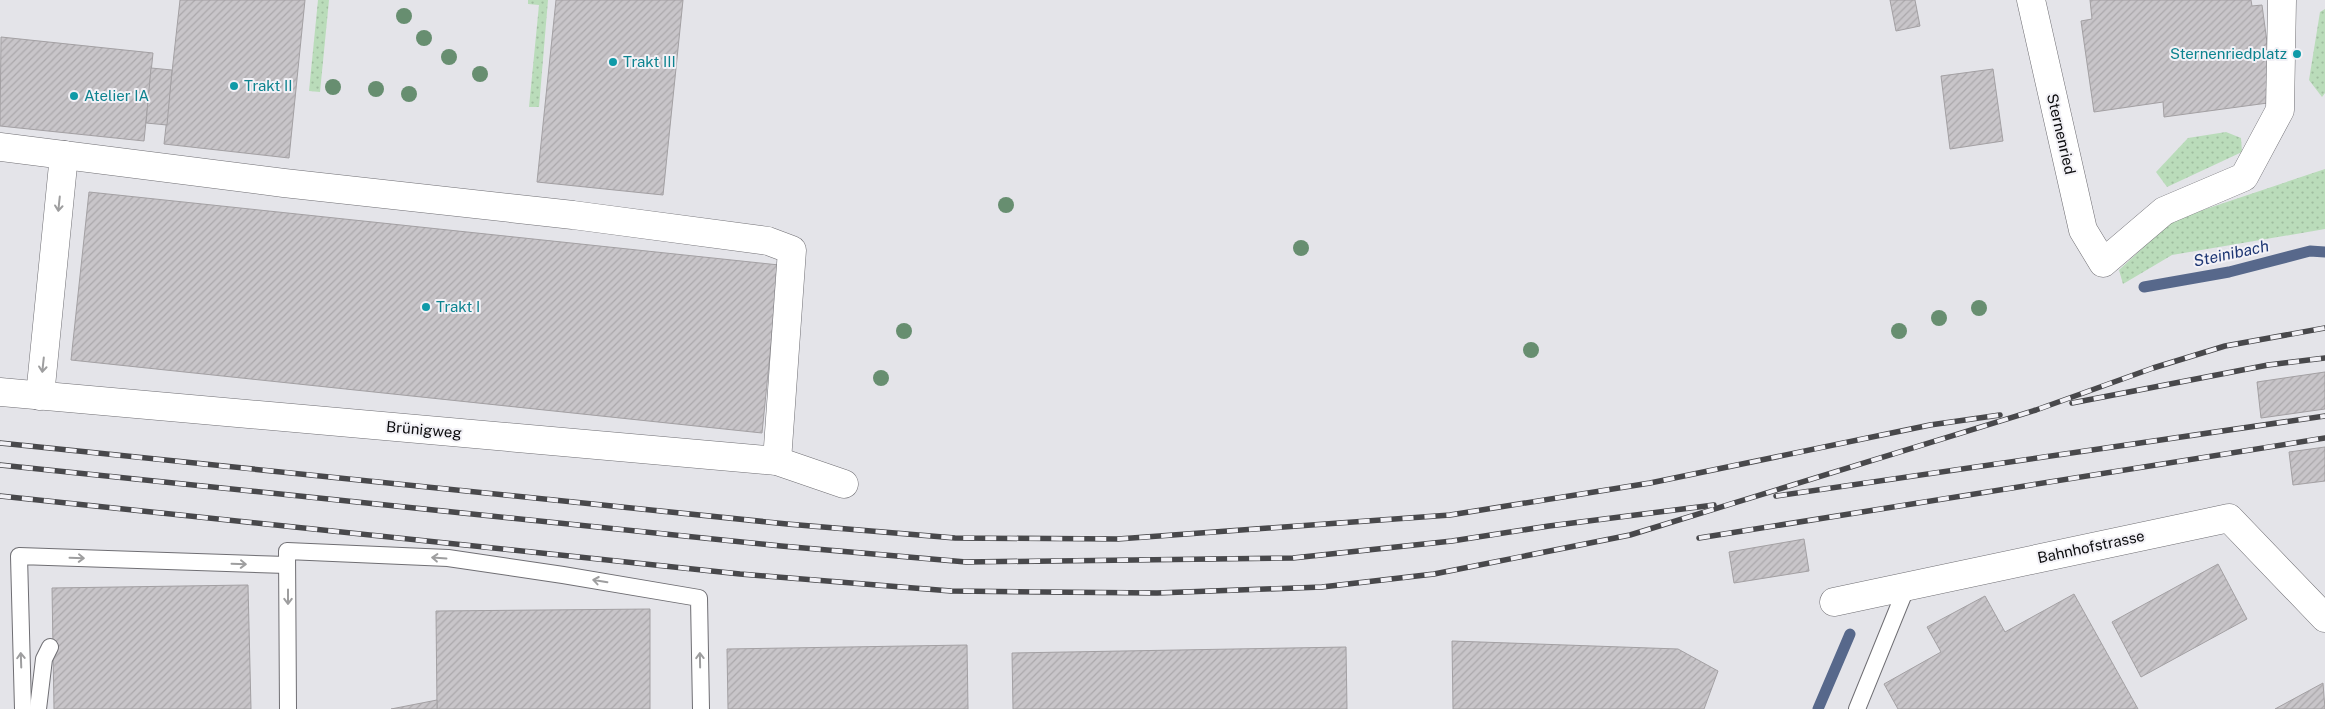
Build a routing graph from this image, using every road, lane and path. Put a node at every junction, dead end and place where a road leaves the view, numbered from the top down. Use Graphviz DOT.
graph roads {
  1 [pos="2031,0"];
  2 [pos="2282,0"];
  3 [pos="0,147"];
  4 [pos="64,155"];
  5 [pos="0,392"];
  6 [pos="40,396"];
  7 [pos="777,461"];
  8 [pos="844,484"];
  9 [pos="288,565"];
  10 [pos="1907,586"];
  11 [pos="1834,602"];
  12 [pos="2322,608"];
  13 [pos="50,647"];
  14 [pos="23,709"];
  15 [pos="38,709"];
  16 [pos="288,709"];
  17 [pos="701,709"];
  18 [pos="1857,709"];
  1 -- 2 [label="street, Sternenried"];
  3 -- 4 [label="street"];
  4 -- 6 [label="street, one-way"];
  4 -- 7 [label="street"];
  5 -- 6 [label="street, Brünigweg"];
  6 -- 7 [label="street, Brünigweg"];
  7 -- 8 [label="street, Brünigweg"];
  14 -- 9 [label="lane, one-way"];
  9 -- 16 [label="lane, one-way"];
  17 -- 9 [label="lane, one-way"];
  10 -- 11 [label="street, Bahnhofstrasse"];
  10 -- 12 [label="street, Bahnhofstrasse"];
  10 -- 18 [label="lane"];
  13 -- 15 [label="lane"];
}
